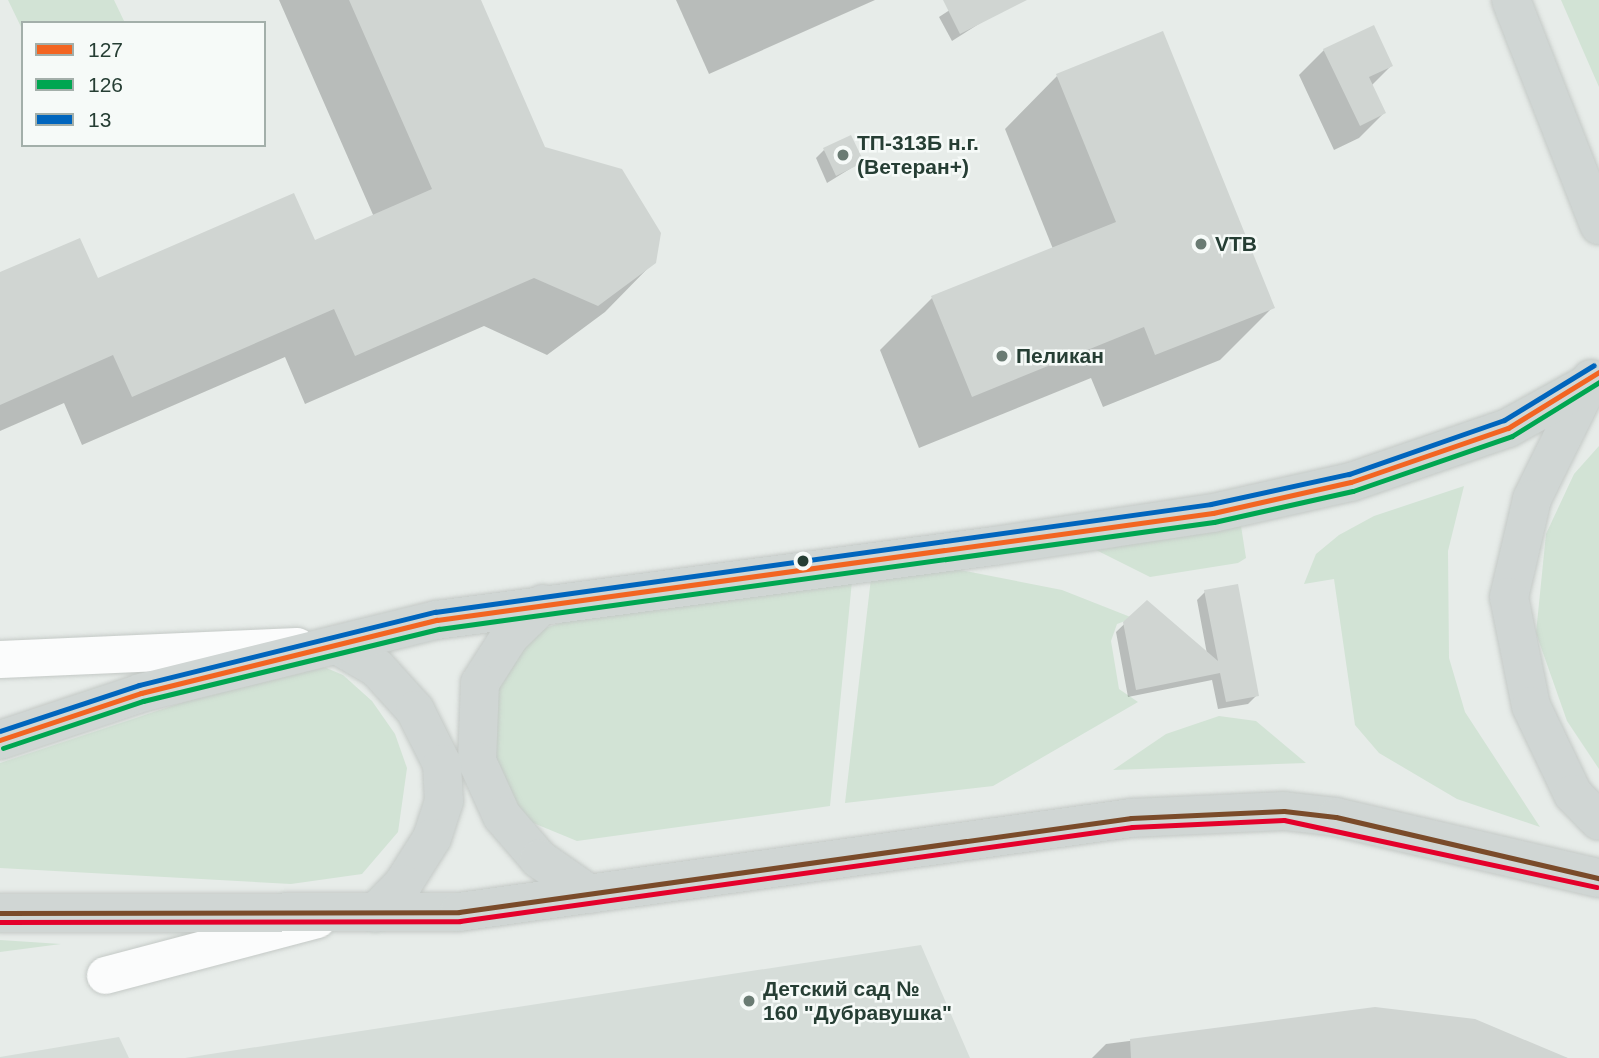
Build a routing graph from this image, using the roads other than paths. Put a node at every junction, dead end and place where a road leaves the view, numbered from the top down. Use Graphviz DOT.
graph roads {
  1 [pos="1511,0"];
  2 [pos="1599,225"];
  3 [pos="1592,378"];
  4 [pos="543,604"];
  5 [pos="337,645"];
  6 [pos="0,659"];
  7 [pos="0,740"];
  8 [pos="1599,821"];
  9 [pos="1599,878"];
  10 [pos="589,894"];
  11 [pos="0,913"];
  12 [pos="358,913"];
  13 [pos="105,975"];
  1 -- 2 [label="main road"];
  3 -- 4 [label="main road"];
  3 -- 8 [label="main road"];
  4 -- 5 [label="main road"];
  4 -- 10 [label="main road"];
  5 -- 6 [label="street"];
  5 -- 7 [label="main road"];
  5 -- 12 [label="main road"];
  9 -- 10 [label="main road"];
  10 -- 12 [label="main road"];
  11 -- 12 [label="main road"];
  12 -- 13 [label="street"];
}
